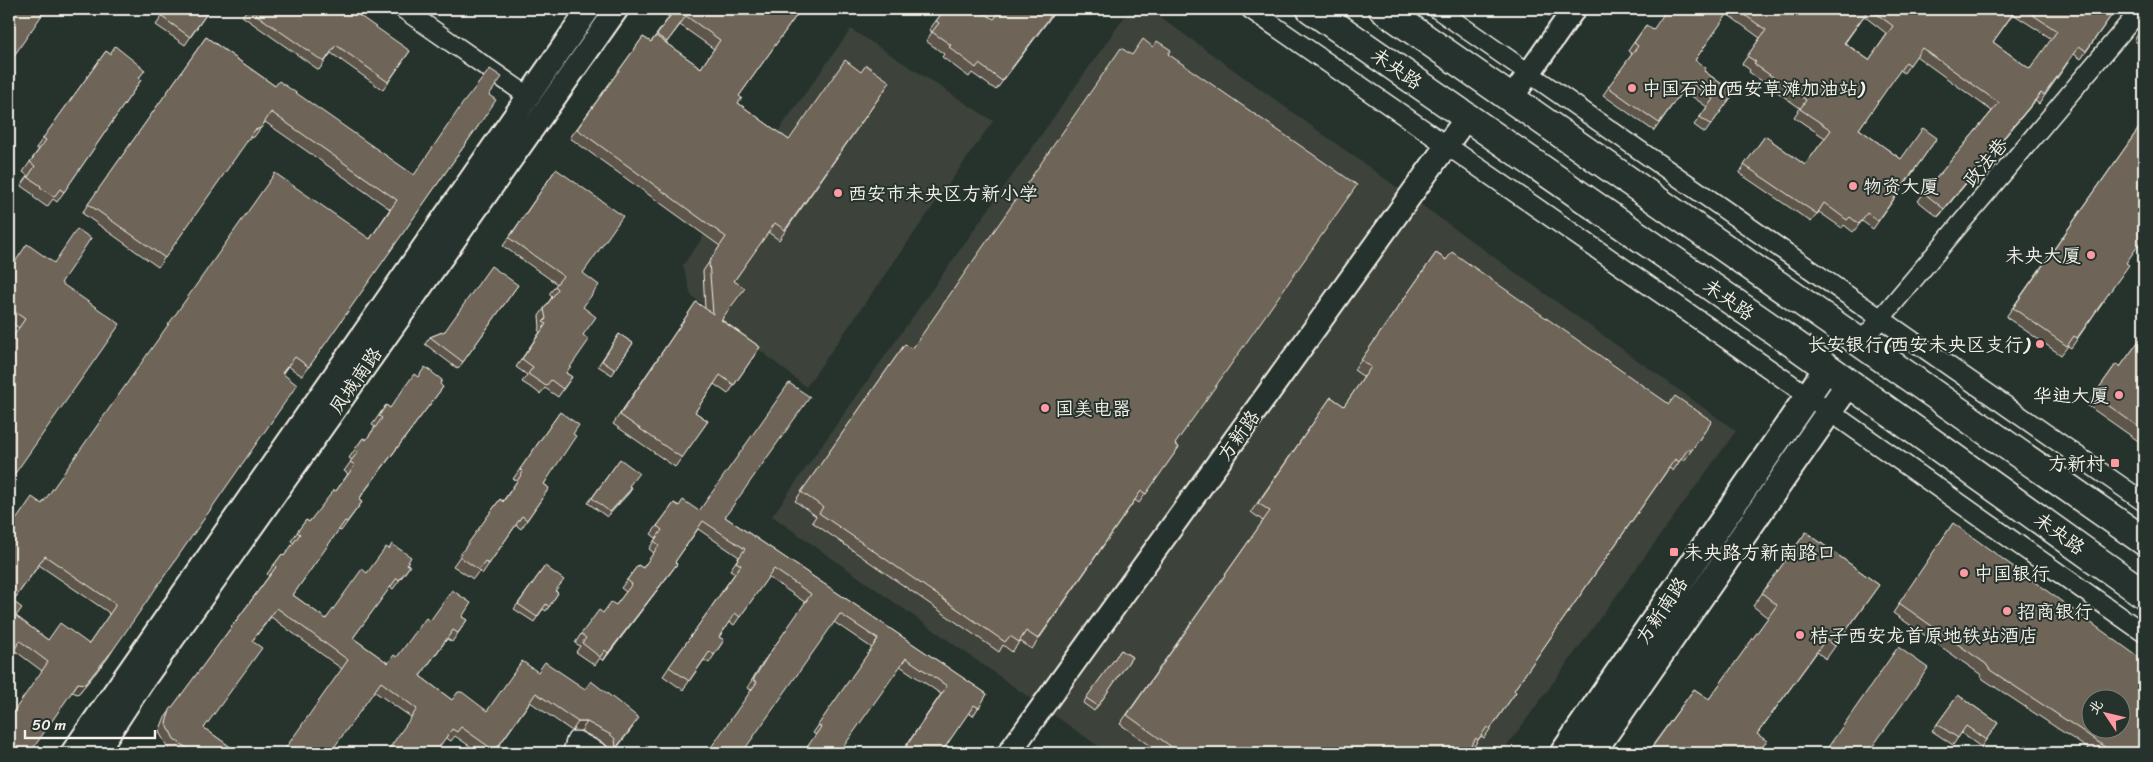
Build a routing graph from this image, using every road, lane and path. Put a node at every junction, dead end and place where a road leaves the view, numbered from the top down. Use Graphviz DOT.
graph roads {
  1 [pos="403,9"];
  2 [pos="589,9"];
  3 [pos="617,9"];
  4 [pos="1250,9"];
  5 [pos="1311,9"];
  6 [pos="1383,9"];
  7 [pos="1437,9"];
  8 [pos="1574,9"];
  9 [pos="2141,9"];
  10 [pos="1529,73"];
  11 [pos="528,96"];
  12 [pos="1511,99"];
  13 [pos="1467,117"];
  14 [pos="1447,145"];
  15 [pos="1881,318"];
  16 [pos="1861,342"];
  17 [pos="1838,375"];
  18 [pos="1808,396"];
  19 [pos="1829,411"];
  20 [pos="2144,502"];
  21 [pos="2144,541"];
  22 [pos="2144,594"];
  23 [pos="2144,632"];
  24 [pos="102,751"];
  25 [pos="72,753"];
  26 [pos="572,753"];
  27 [pos="600,753"];
  28 [pos="1009,753"];
  29 [pos="1563,753"];
  30 [pos="1592,753"];
  1 -- 11 [label="street"];
  2 -- 11 [label="street, 凤城南路"];
  3 -- 24 [label="street, 凤城南路"];
  4 -- 14 [label="street"];
  5 -- 13 [label="main road, 未央路"];
  6 -- 12 [label="main road"];
  7 -- 10 [label="street"];
  8 -- 10 [label="street"];
  9 -- 15 [label="street, 政法巷"];
  10 -- 12 [label="street"];
  10 -- 15 [label="street"];
  11 -- 25 [label="street, 凤城南路"];
  12 -- 16 [label="main road"];
  13 -- 14 [label="street, 方新路"];
  13 -- 17 [label="main road, 未央路"];
  14 -- 18 [label="street"];
  14 -- 28 [label="street, 方新路"];
  15 -- 16 [label="street, 政法巷"];
  15 -- 20 [label="street"];
  16 -- 21 [label="main road"];
  17 -- 18 [label="main road, 方新南路"];
  17 -- 19 [label="main road, 方新南路"];
  17 -- 22 [label="main road, 未央路"];
  18 -- 19 [label="street"];
  18 -- 29 [label="main road, 方新南路"];
  19 -- 23 [label="street"];
  19 -- 30 [label="main road, 方新南路"];
  26 -- 27 [label="street"];
}
